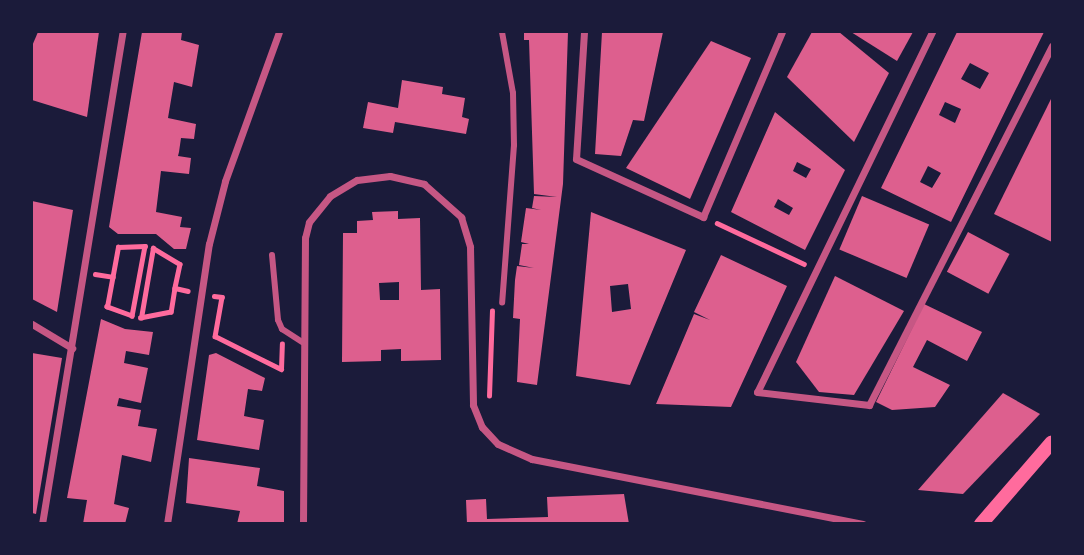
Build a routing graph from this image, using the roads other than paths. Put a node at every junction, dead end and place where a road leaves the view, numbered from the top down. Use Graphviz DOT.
graph roads {
  1 [pos="123,32"];
  2 [pos="279,32"];
  3 [pos="502,32"];
  4 [pos="584,32"];
  5 [pos="782,32"];
  6 [pos="932,32"];
  7 [pos="1052,46"];
  8 [pos="272,255"];
  9 [pos="502,303"];
  10 [pos="32,324"];
  11 [pos="302,342"];
  12 [pos="72,348"];
  13 [pos="1052,442"];
  14 [pos="43,523"];
  15 [pos="167,523"];
  16 [pos="303,523"];
  17 [pos="863,523"];
  18 [pos="981,523"];
  1 -- 12 [label="street"];
  2 -- 15 [label="street"];
  3 -- 9 [label="street"];
  4 -- 5 [label="street"];
  6 -- 7 [label="street"];
  8 -- 11 [label="street"];
  10 -- 12 [label="street"];
  11 -- 16 [label="street"];
  11 -- 17 [label="street"];
  12 -- 14 [label="street"];
  13 -- 18 [label="main road"];
}
